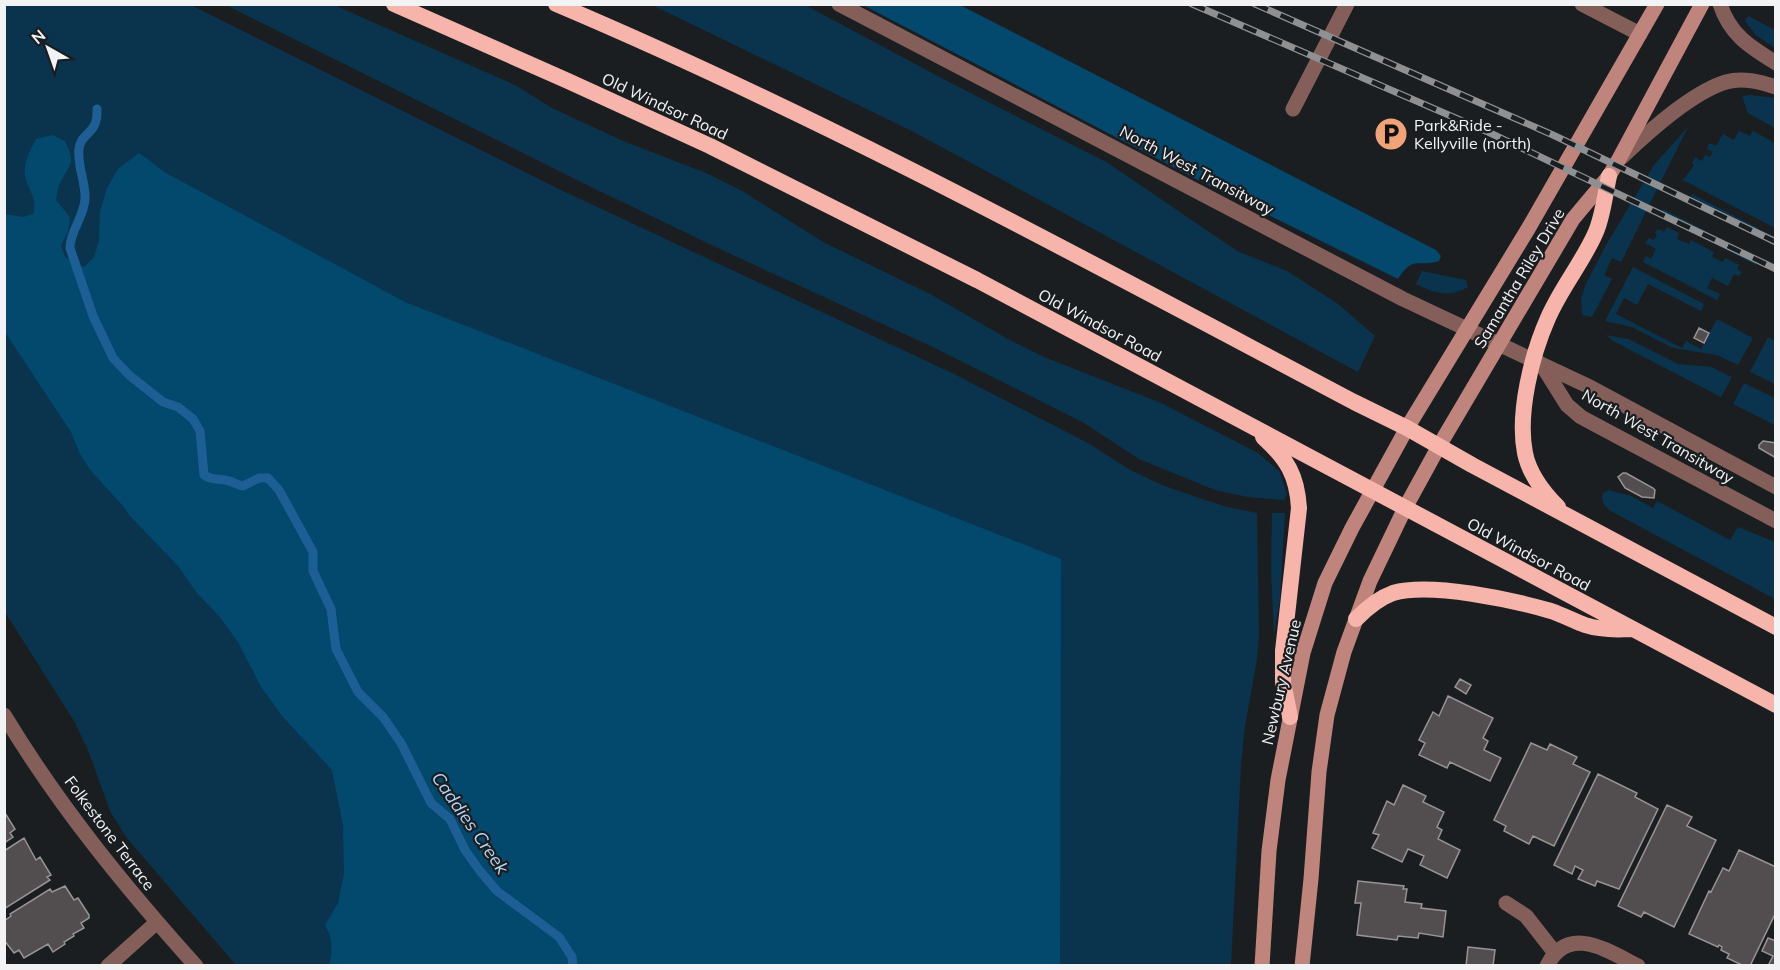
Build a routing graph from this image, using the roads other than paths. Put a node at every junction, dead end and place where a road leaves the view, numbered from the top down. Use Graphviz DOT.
graph roads {
  1 [pos="394,4"];
  2 [pos="556,4"];
  3 [pos="839,4"];
  4 [pos="1347,4"];
  5 [pos="1582,4"];
  6 [pos="1657,4"];
  7 [pos="1702,4"];
  8 [pos="1720,4"];
  9 [pos="1640,34"];
  10 [pos="1776,63"];
  11 [pos="1776,87"];
  12 [pos="1293,109"];
  13 [pos="1620,159"];
  14 [pos="1610,176"];
  15 [pos="1467,329"];
  16 [pos="1500,344"];
  17 [pos="1537,362"];
  18 [pos="1250,425"];
  19 [pos="1407,428"];
  20 [pos="1439,446"];
  21 [pos="1776,487"];
  22 [pos="1372,490"];
  23 [pos="1406,508"];
  24 [pos="1571,518"];
  25 [pos="1776,521"];
  26 [pos="1356,619"];
  27 [pos="1776,627"];
  28 [pos="1631,629"];
  29 [pos="1776,705"];
  30 [pos="4,715"];
  31 [pos="1290,717"];
  32 [pos="1506,903"];
  33 [pos="157,922"];
  34 [pos="1551,959"];
  35 [pos="108,966"];
  36 [pos="196,966"];
  37 [pos="1262,966"];
  38 [pos="1302,966"];
  39 [pos="1638,966"];
  1 -- 18 [label="highway, Old Windsor Road"];
  2 -- 19 [label="highway"];
  3 -- 15 [label="street, North West Transitway"];
  4 -- 12 [label="street"];
  5 -- 9 [label="street"];
  6 -- 9 [label="main road, Samantha Riley Drive"];
  7 -- 13 [label="main road, Samantha Riley Drive"];
  8 -- 10 [label="street"];
  9 -- 15 [label="main road, Samantha Riley Drive"];
  11 -- 13 [label="street"];
  13 -- 14 [label="main road, Samantha Riley Drive"];
  14 -- 16 [label="main road, Samantha Riley Drive"];
  14 -- 17 [label="highway"];
  15 -- 16 [label="street, North West Transitway"];
  15 -- 19 [label="main road, Samantha Riley Drive"];
  16 -- 17 [label="street, North West Transitway"];
  16 -- 20 [label="main road, Samantha Riley Drive"];
  17 -- 21 [label="street, North West Transitway"];
  17 -- 24 [label="highway"];
  17 -- 25 [label="street, North West Transitway"];
  18 -- 22 [label="highway, Old Windsor Road"];
  18 -- 31 [label="highway"];
  19 -- 20 [label="highway"];
  19 -- 22 [label="main road, Newbury Avenue"];
  20 -- 23 [label="main road"];
  20 -- 24 [label="highway"];
  22 -- 23 [label="highway, Old Windsor Road"];
  22 -- 31 [label="main road, Newbury Avenue"];
  23 -- 26 [label="main road"];
  23 -- 28 [label="highway, Old Windsor Road"];
  24 -- 27 [label="highway"];
  26 -- 28 [label="highway"];
  26 -- 38 [label="main road"];
  28 -- 29 [label="highway, Old Windsor Road"];
  30 -- 33 [label="street, Folkestone Terrace"];
  31 -- 37 [label="main road, Newbury Avenue"];
  32 -- 34 [label="street"];
  33 -- 35 [label="street"];
  33 -- 36 [label="street, Folkestone Terrace"];
  34 -- 39 [label="street"];
}
